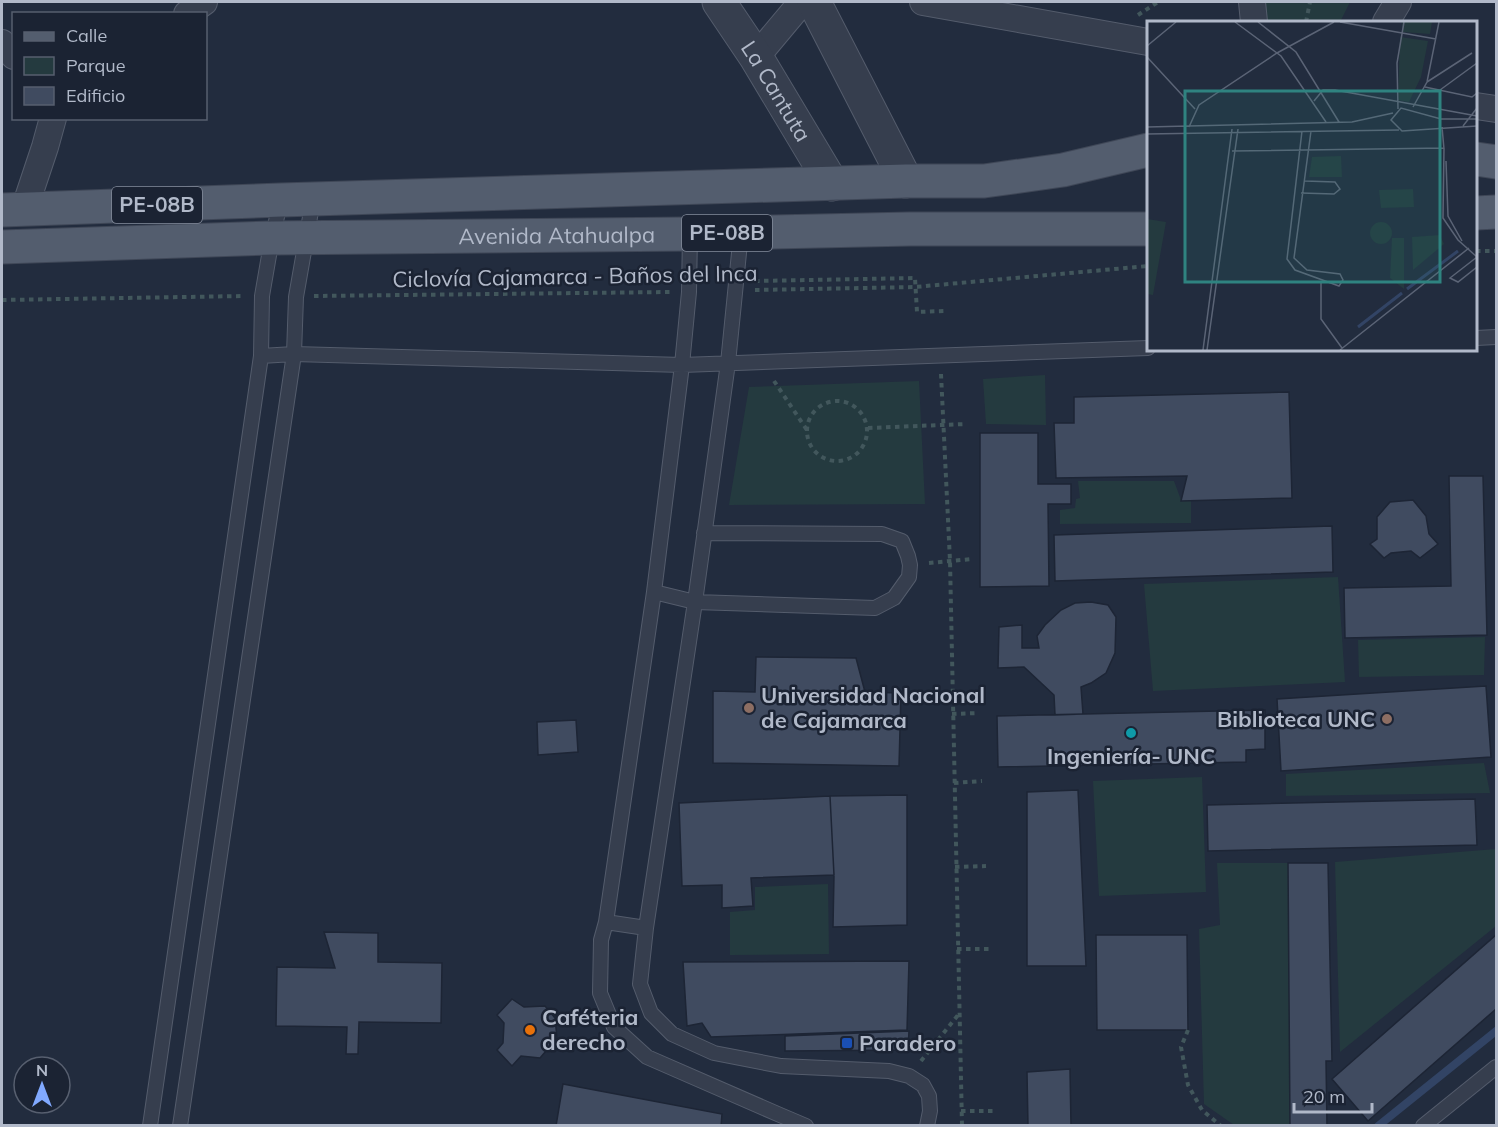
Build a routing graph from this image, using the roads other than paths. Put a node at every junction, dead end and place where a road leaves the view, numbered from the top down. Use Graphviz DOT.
graph roads {
  1 [pos="204,2"];
  2 [pos="719,2"];
  3 [pos="802,2"];
  4 [pos="814,2"];
  5 [pos="922,2"];
  6 [pos="1252,2"];
  7 [pos="1398,2"];
  8 [pos="190,12"];
  9 [pos="1254,21"];
  10 [pos="1387,21"];
  11 [pos="1147,42"];
  12 [pos="756,57"];
  13 [pos="1477,105"];
  14 [pos="1497,109"];
  15 [pos="52,120"];
  16 [pos="1147,150"];
  17 [pos="1477,159"];
  18 [pos="1497,162"];
  19 [pos="906,181"];
  20 [pos="832,184"];
  21 [pos="297,200"];
  22 [pos="13,210"];
  23 [pos="1497,212"];
  24 [pos="1477,213"];
  25 [pos="1147,229"];
  26 [pos="741,233"];
  27 [pos="690,234"];
  28 [pos="306,237"];
  29 [pos="272,238"];
  30 [pos="2,247"];
  31 [pos="1497,337"];
  32 [pos="1477,338"];
  33 [pos="1147,348"];
  34 [pos="294,354"];
  35 [pos="261,356"];
  36 [pos="728,363"];
  37 [pos="682,366"];
  38 [pos="704,533"];
  39 [pos="654,592"];
  40 [pos="695,602"];
  41 [pos="606,922"];
  42 [pos="646,928"];
  43 [pos="1497,1067"];
  44 [pos="150,1125"];
  45 [pos="180,1125"];
  46 [pos="801,1125"];
  47 [pos="927,1125"];
  48 [pos="1423,1125"];
  1 -- 8 [label="street"];
  2 -- 12 [label="street, La Cantuta"];
  3 -- 12 [label="street"];
  4 -- 19 [label="street"];
  5 -- 11 [label="street"];
  6 -- 9 [label="street"];
  7 -- 10 [label="street"];
  12 -- 20 [label="street, La Cantuta"];
  13 -- 14 [label="street"];
  15 -- 22 [label="street"];
  16 -- 19 [label="main road, PE-08B"];
  17 -- 18 [label="main road"];
  19 -- 20 [label="main road, Avenida Atahualpa / PE-08B"];
  20 -- 21 [label="main road, Avenida Atahualpa / PE-08B"];
  21 -- 22 [label="main road, Avenida Atahualpa / PE-08B"];
  21 -- 28 [label="lane"];
  21 -- 29 [label="lane"];
  23 -- 24 [label="main road"];
  25 -- 26 [label="main road, Avenida Atahualpa / PE-08B"];
  26 -- 27 [label="main road, Avenida Atahualpa / PE-08B"];
  26 -- 36 [label="lane"];
  27 -- 28 [label="main road, Avenida Atahualpa / PE-08B"];
  27 -- 37 [label="lane"];
  28 -- 29 [label="main road, Avenida Atahualpa / PE-08B"];
  28 -- 34 [label="lane"];
  29 -- 30 [label="main road, Avenida Atahualpa / PE-08B"];
  29 -- 35 [label="lane"];
  31 -- 32 [label="lane"];
  33 -- 36 [label="lane"];
  34 -- 35 [label="lane"];
  34 -- 37 [label="lane"];
  34 -- 45 [label="lane"];
  35 -- 44 [label="lane"];
  36 -- 37 [label="lane"];
  36 -- 38 [label="lane"];
  37 -- 39 [label="lane"];
  38 -- 40 [label="lane"];
  38 -- 40 [label="lane"];
  39 -- 40 [label="lane"];
  39 -- 41 [label="lane"];
  40 -- 42 [label="lane"];
  41 -- 42 [label="lane"];
  41 -- 46 [label="lane"];
  42 -- 47 [label="lane"];
  43 -- 48 [label="lane"];
}
